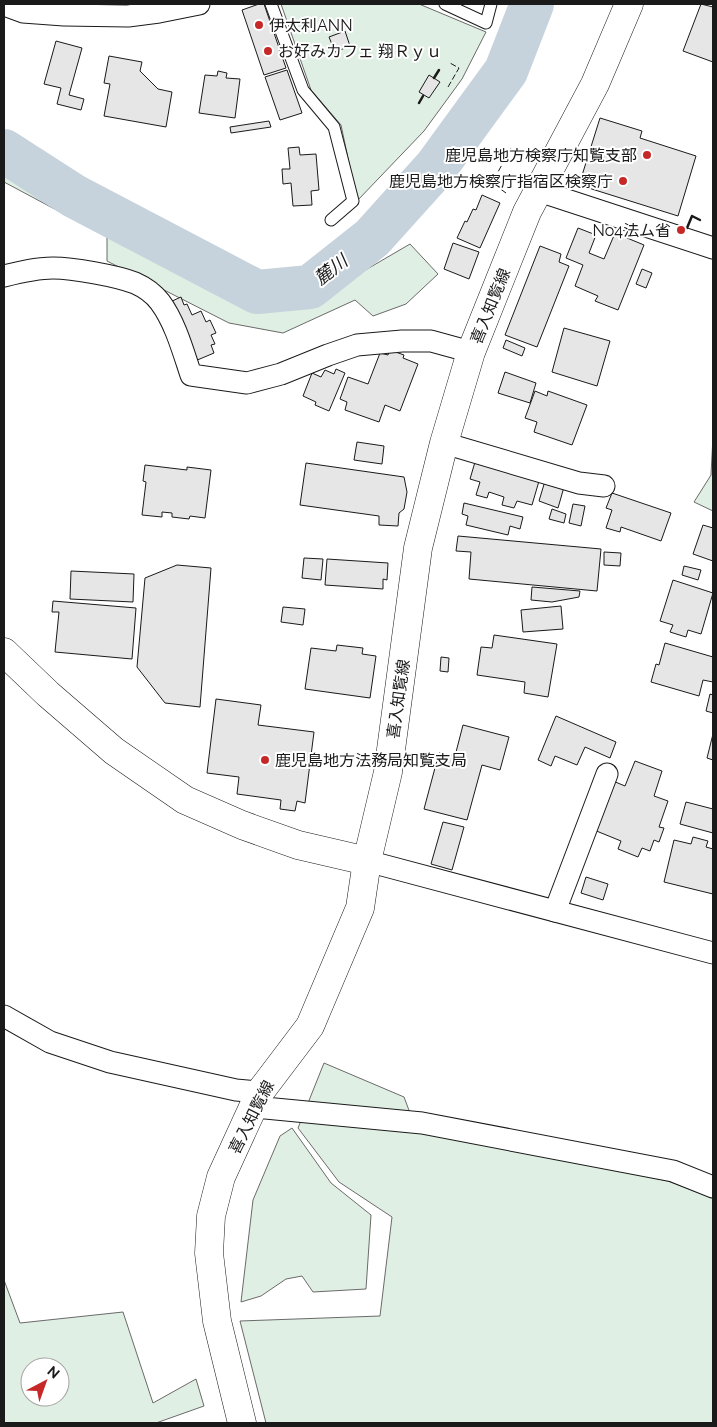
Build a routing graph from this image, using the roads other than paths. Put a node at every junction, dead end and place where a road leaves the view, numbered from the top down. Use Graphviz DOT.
graph roads {
  1 [pos="199,4"];
  2 [pos="271,4"];
  3 [pos="445,4"];
  4 [pos="491,4"];
  5 [pos="629,4"];
  6 [pos="4,5"];
  7 [pos="539,191"];
  8 [pos="331,220"];
  9 [pos="713,248"];
  10 [pos="4,276"];
  11 [pos="471,352"];
  12 [pos="444,443"];
  13 [pos="604,486"];
  14 [pos="4,652"];
  15 [pos="607,774"];
  16 [pos="367,861"];
  17 [pos="555,911"];
  18 [pos="713,953"];
  19 [pos="4,1016"];
  20 [pos="257,1099"];
  21 [pos="713,1187"];
  22 [pos="242,1423"];
  1 -- 6 [label="street"];
  2 -- 8 [label="lane"];
  3 -- 4 [label="lane"];
  5 -- 7 [label="main road, 喜入知覧線"];
  7 -- 9 [label="street"];
  7 -- 11 [label="main road, 喜入知覧線"];
  10 -- 11 [label="street"];
  11 -- 12 [label="main road, 喜入知覧線"];
  12 -- 13 [label="street"];
  12 -- 16 [label="main road, 喜入知覧線"];
  14 -- 16 [label="main road"];
  15 -- 17 [label="street"];
  16 -- 17 [label="street"];
  16 -- 20 [label="main road, 喜入知覧線"];
  17 -- 18 [label="street"];
  19 -- 20 [label="street"];
  20 -- 21 [label="street"];
  20 -- 22 [label="main road, 喜入知覧線"];
}
